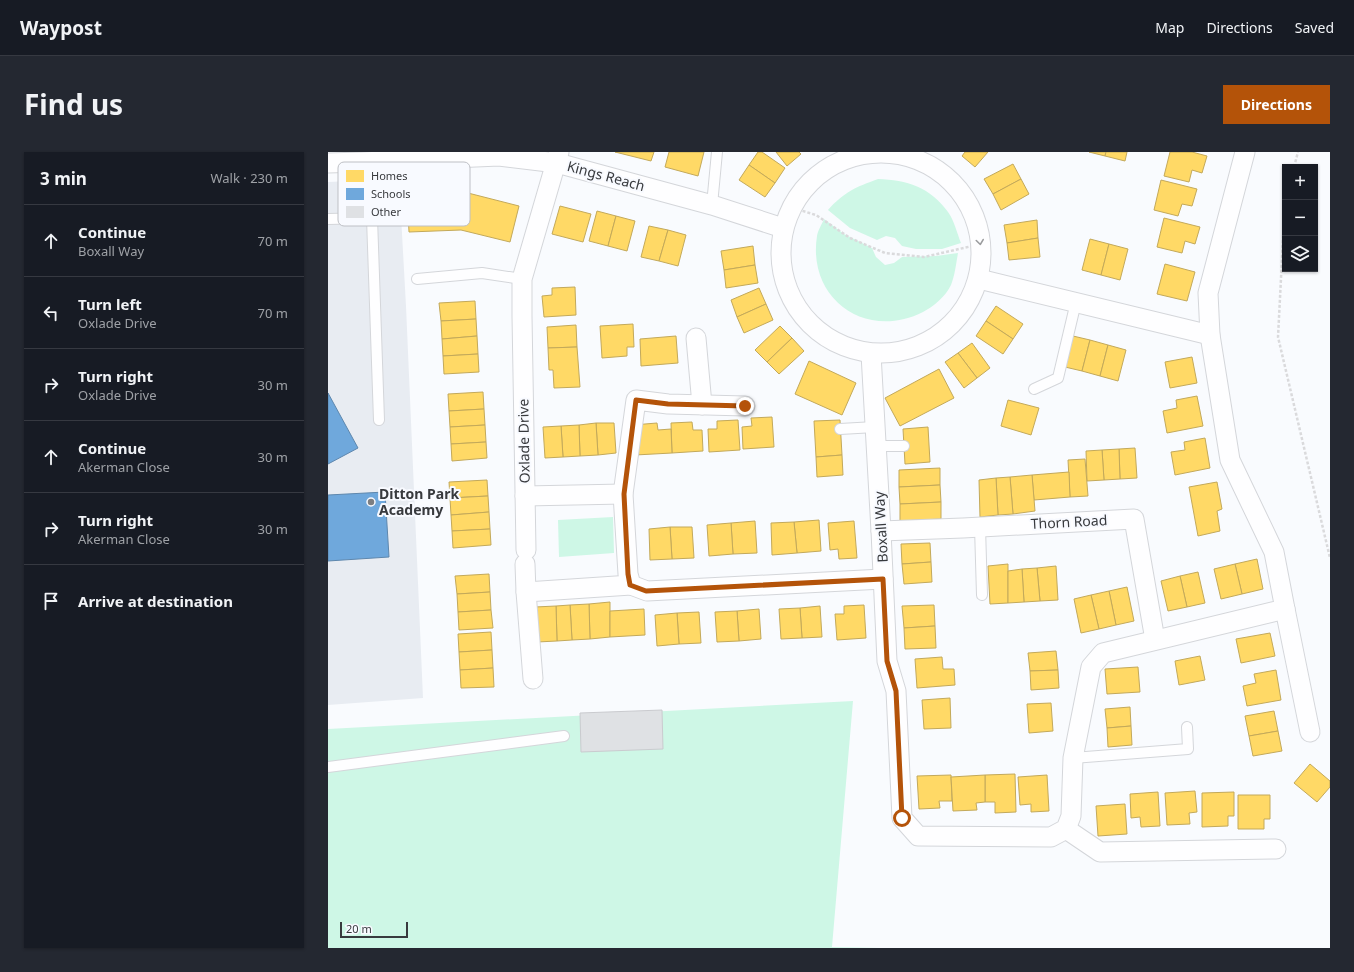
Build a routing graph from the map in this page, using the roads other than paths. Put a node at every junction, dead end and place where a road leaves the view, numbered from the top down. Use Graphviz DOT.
graph roads {
  1 [pos="717,152"];
  2 [pos="880,152"];
  3 [pos="1245,152"];
  4 [pos="558,157"];
  5 [pos="333,159"];
  6 [pos="361,162"];
  7 [pos="712,205"];
  8 [pos="328,219"];
  9 [pos="338,219"];
  10 [pos="372,226"];
  11 [pos="784,228"];
  12 [pos="417,279"];
  13 [pos="522,279"];
  14 [pos="979,279"];
  15 [pos="1076,302"];
  16 [pos="1210,335"];
  17 [pos="696,338"];
  18 [pos="871,354"];
  19 [pos="1034,389"];
  20 [pos="702,405"];
  21 [pos="745,406"];
  22 [pos="379,420"];
  23 [pos="875,427"];
  24 [pos="840,429"];
  25 [pos="876,446"];
  26 [pos="904,446"];
  27 [pos="624,494"];
  28 [pos="526,496"];
  29 [pos="980,527"];
  30 [pos="881,531"];
  31 [pos="883,579"];
  32 [pos="630,585"];
  33 [pos="526,592"];
  34 [pos="982,595"];
  35 [pos="1285,609"];
  36 [pos="1155,640"];
  37 [pos="532,679"];
  38 [pos="1187,727"];
  39 [pos="1310,732"];
  40 [pos="564,736"];
  41 [pos="1073,758"];
  42 [pos="328,767"];
  43 [pos="1066,829"];
  44 [pos="1276,849"];
  1 -- 7 [label="lane"];
  2 -- 11 [label="street"];
  2 -- 14 [label="street, one-way"];
  3 -- 16 [label="street"];
  4 -- 6 [label="street, Kings Reach"];
  4 -- 7 [label="street, Kings Reach"];
  4 -- 13 [label="street, Oxlade Drive"];
  5 -- 6 [label="street, Kings Reach"];
  7 -- 11 [label="street, Kings Reach"];
  8 -- 9 [label="lane"];
  10 -- 22 [label="lane"];
  11 -- 18 [label="street"];
  12 -- 13 [label="lane"];
  13 -- 28 [label="street, Oxlade Drive"];
  14 -- 15 [label="street"];
  14 -- 18 [label="street"];
  15 -- 16 [label="street"];
  15 -- 19 [label="lane"];
  16 -- 35 [label="street"];
  17 -- 20 [label="street"];
  18 -- 23 [label="street, Boxall Way"];
  20 -- 21 [label="street"];
  20 -- 27 [label="street"];
  23 -- 24 [label="lane"];
  23 -- 25 [label="street, Boxall Way"];
  25 -- 26 [label="lane"];
  25 -- 30 [label="street, Boxall Way"];
  27 -- 28 [label="street, Oxlade Drive"];
  27 -- 32 [label="street"];
  28 -- 33 [label="street"];
  29 -- 30 [label="street, Thorn Road"];
  29 -- 34 [label="lane"];
  29 -- 36 [label="street, Thorn Road"];
  30 -- 31 [label="street, Boxall Way"];
  31 -- 32 [label="street"];
  31 -- 43 [label="street, Boxall Way"];
  32 -- 33 [label="street"];
  33 -- 37 [label="street"];
  35 -- 36 [label="street"];
  35 -- 39 [label="street"];
  36 -- 41 [label="street"];
  38 -- 41 [label="lane"];
  40 -- 42 [label="lane"];
  41 -- 43 [label="street"];
  43 -- 44 [label="street"];
}
